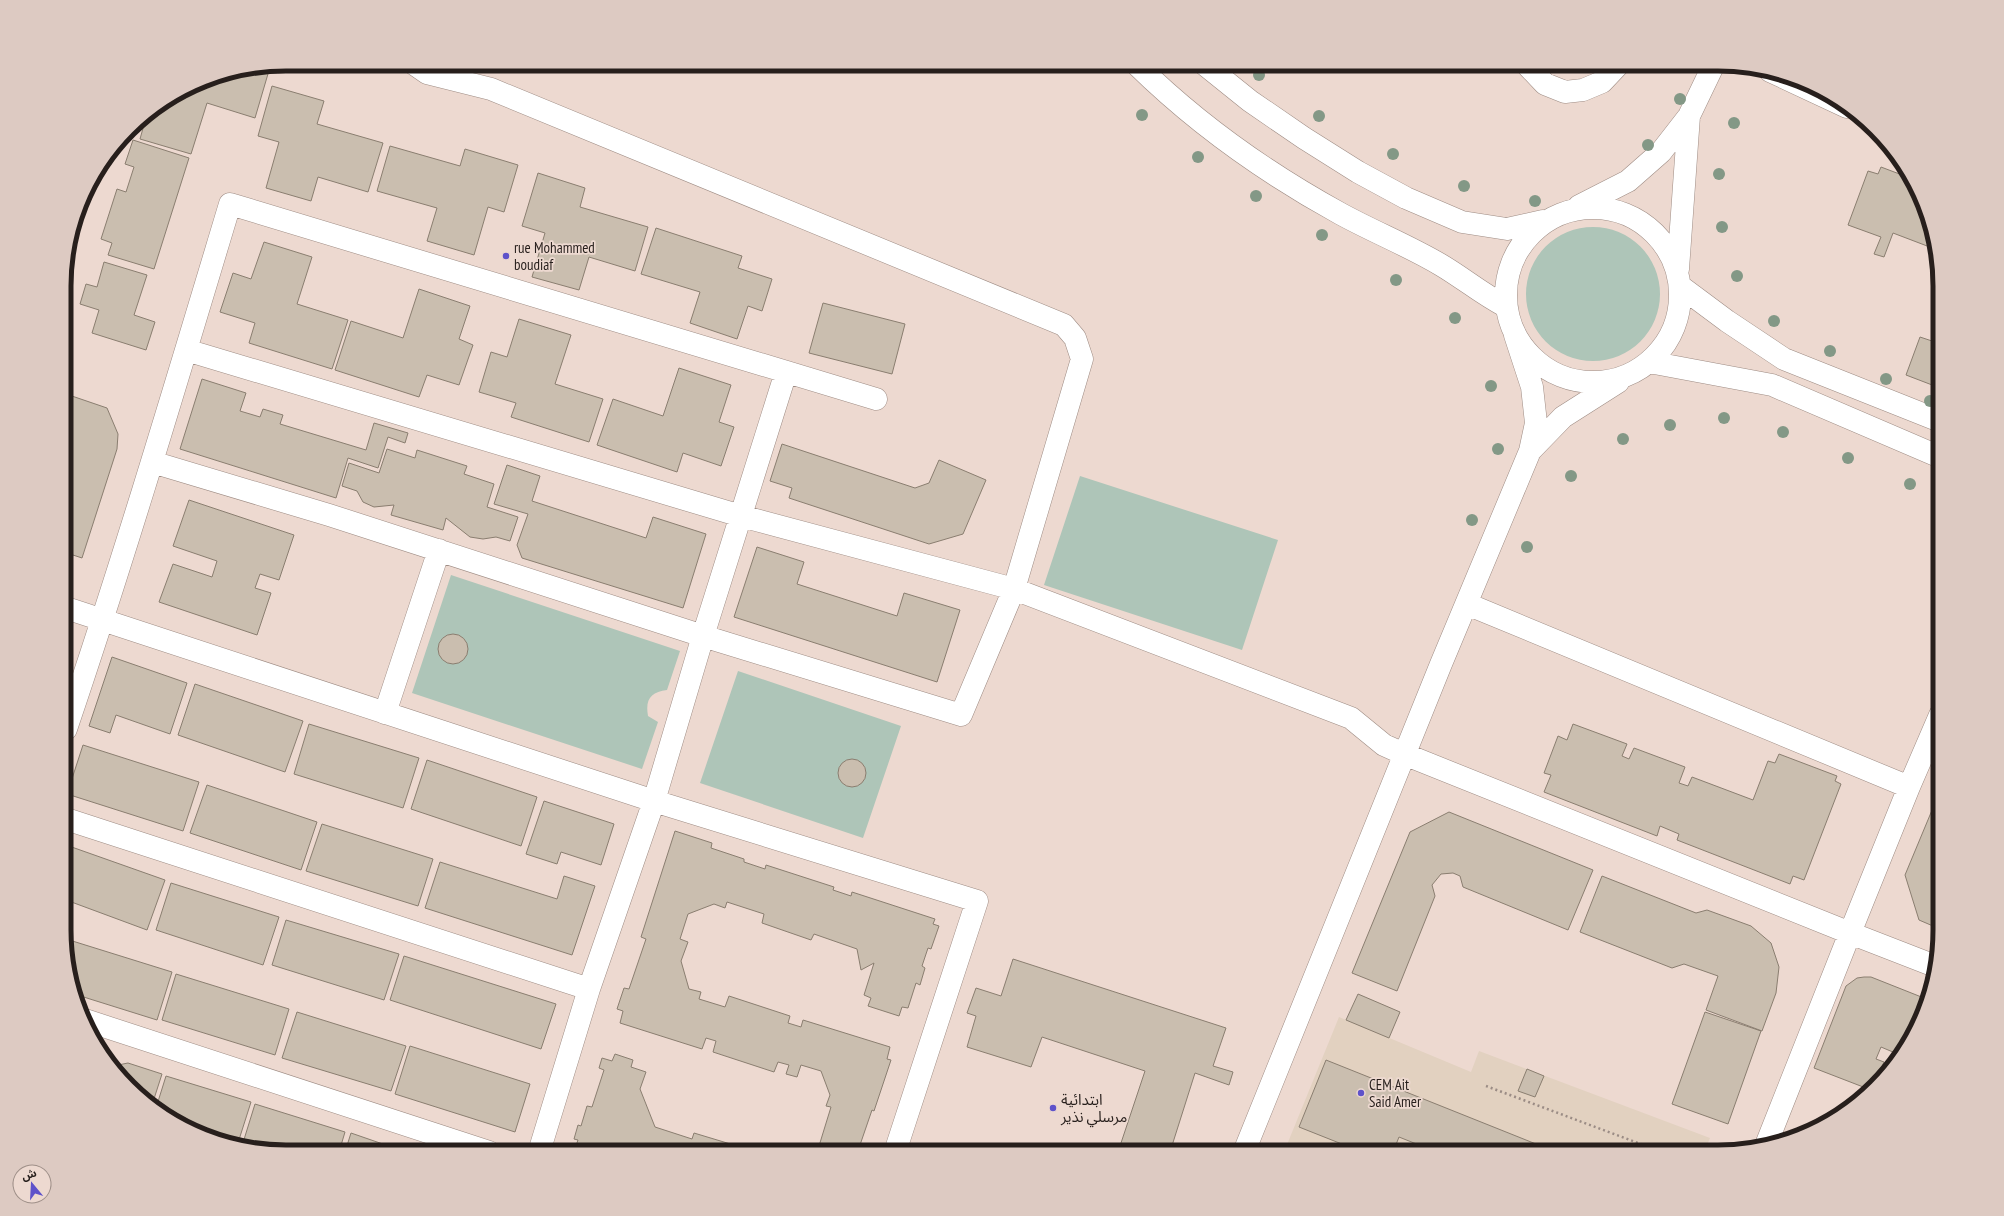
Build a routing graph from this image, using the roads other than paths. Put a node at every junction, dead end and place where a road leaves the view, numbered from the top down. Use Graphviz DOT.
graph roads {
  1 [pos="424,71"];
  2 [pos="1143,71"];
  3 [pos="1213,71"];
  4 [pos="1533,71"];
  5 [pos="1612,71"];
  6 [pos="1711,71"];
  7 [pos="1689,116"];
  8 [pos="1572,210"];
  9 [pos="1548,220"];
  10 [pos="1679,279"];
  11 [pos="1505,306"];
  12 [pos="1514,334"];
  13 [pos="186,350"];
  14 [pos="1643,367"];
  15 [pos="786,372"];
  16 [pos="876,399"];
  17 [pos="1933,418"];
  18 [pos="1530,451"];
  19 [pos="1933,454"];
  20 [pos="152,462"];
  21 [pos="741,516"];
  22 [pos="439,550"];
  23 [pos="1014,588"];
  24 [pos="1467,604"];
  25 [pos="71,610"];
  26 [pos="103,621"];
  27 [pos="703,636"];
  28 [pos="385,713"];
  29 [pos="71,714"];
  30 [pos="1933,731"];
  31 [pos="1404,754"];
  32 [pos="1909,787"];
  33 [pos="654,800"];
  34 [pos="71,821"];
  35 [pos="1850,933"];
  36 [pos="1930,964"];
  37 [pos="589,989"];
  38 [pos="92,1022"];
  39 [pos="1768,1139"];
  40 [pos="468,1145"];
  41 [pos="541,1145"];
  42 [pos="897,1145"];
  43 [pos="1247,1145"];
  1 -- 23 [label="street"];
  2 -- 11 [label="street"];
  3 -- 9 [label="street"];
  4 -- 5 [label="street"];
  6 -- 7 [label="street"];
  7 -- 8 [label="street"];
  7 -- 10 [label="street"];
  8 -- 9 [label="street"];
  8 -- 10 [label="street"];
  9 -- 11 [label="street"];
  10 -- 14 [label="street"];
  10 -- 17 [label="street"];
  11 -- 12 [label="street"];
  12 -- 14 [label="street"];
  12 -- 18 [label="street"];
  13 -- 15 [label="street"];
  13 -- 20 [label="street"];
  13 -- 21 [label="street"];
  14 -- 18 [label="street"];
  14 -- 19 [label="street"];
  15 -- 16 [label="street"];
  15 -- 21 [label="street"];
  18 -- 24 [label="street"];
  20 -- 22 [label="street"];
  20 -- 26 [label="street"];
  21 -- 23 [label="street"];
  21 -- 27 [label="street"];
  22 -- 27 [label="street"];
  22 -- 28 [label="street"];
  23 -- 27 [label="street"];
  23 -- 31 [label="street"];
  24 -- 31 [label="street"];
  24 -- 32 [label="street"];
  25 -- 26 [label="street"];
  26 -- 28 [label="street"];
  26 -- 29 [label="street"];
  27 -- 33 [label="street"];
  28 -- 33 [label="street"];
  30 -- 32 [label="street"];
  31 -- 35 [label="street"];
  31 -- 43 [label="street"];
  32 -- 35 [label="street"];
  33 -- 37 [label="street"];
  33 -- 42 [label="street"];
  34 -- 37 [label="street"];
  35 -- 36 [label="street"];
  35 -- 39 [label="street"];
  37 -- 41 [label="street"];
  38 -- 40 [label="street"];
}
